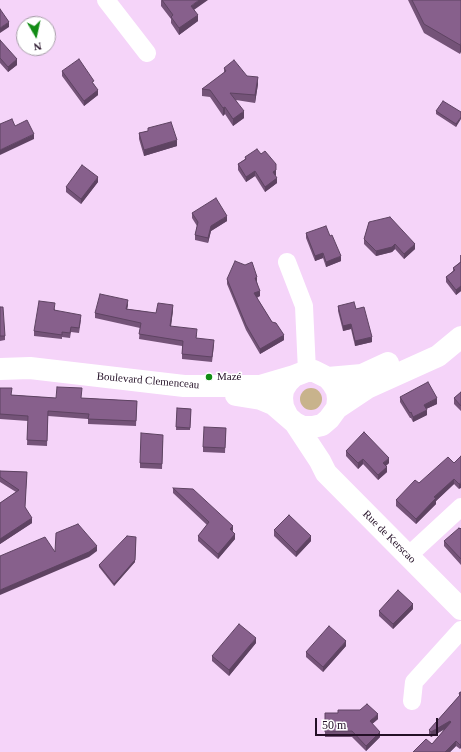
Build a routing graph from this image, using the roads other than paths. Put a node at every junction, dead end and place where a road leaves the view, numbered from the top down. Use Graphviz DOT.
graph roads {
  1 [pos="106,0"];
  2 [pos="147,53"];
  3 [pos="287,262"];
  4 [pos="461,335"];
  5 [pos="0,369"];
  6 [pos="300,374"];
  7 [pos="328,378"];
  8 [pos="184,386"];
  9 [pos="333,414"];
  10 [pos="291,419"];
  11 [pos="320,461"];
  12 [pos="461,507"];
  13 [pos="408,556"];
  14 [pos="461,609"];
  15 [pos="461,630"];
  16 [pos="412,701"];
  1 -- 2 [label="street"];
  3 -- 6 [label="street"];
  4 -- 7 [label="street"];
  4 -- 9 [label="street"];
  5 -- 8 [label="street, Boulevard Clemenceau"];
  6 -- 7 [label="street"];
  6 -- 8 [label="street, Boulevard Clemenceau"];
  6 -- 10 [label="street"];
  7 -- 9 [label="street"];
  8 -- 10 [label="street"];
  9 -- 10 [label="street"];
  9 -- 11 [label="street"];
  10 -- 11 [label="street, Rue de Kerscao"];
  11 -- 13 [label="street, Rue de Kerscao"];
  12 -- 13 [label="street"];
  13 -- 14 [label="street, Rue de Kerscao"];
  15 -- 16 [label="street"];
}
